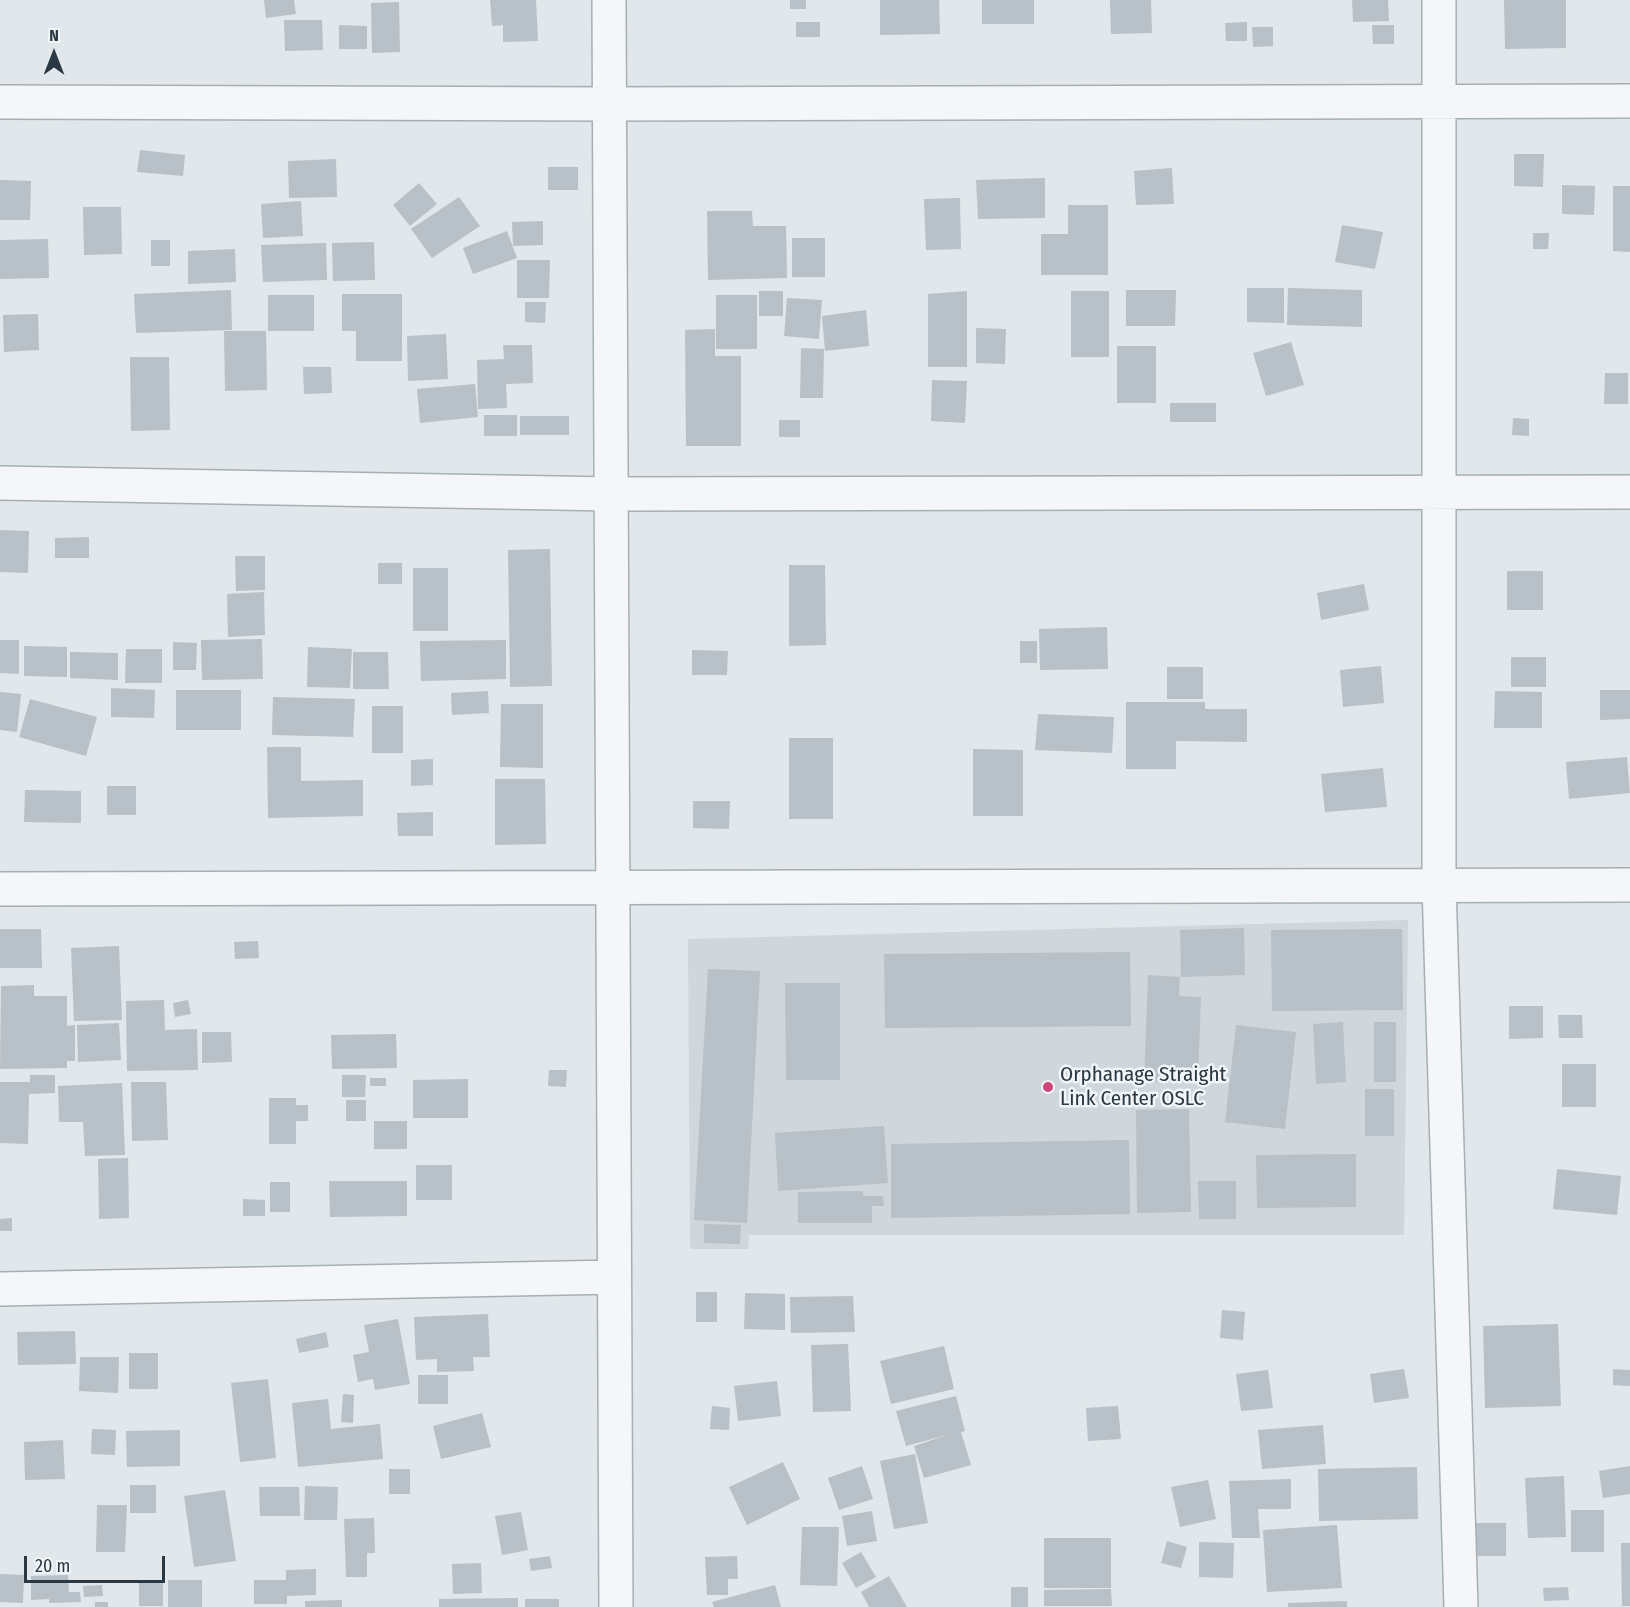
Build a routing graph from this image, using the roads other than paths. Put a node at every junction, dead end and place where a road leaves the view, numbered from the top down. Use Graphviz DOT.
graph roads {
  1 [pos="609,0"];
  2 [pos="1439,0"];
  3 [pos="0,102"];
  4 [pos="1439,102"];
  5 [pos="1630,102"];
  6 [pos="609,104"];
  7 [pos="0,483"];
  8 [pos="1439,492"];
  9 [pos="1630,492"];
  10 [pos="611,494"];
  11 [pos="1439,885"];
  12 [pos="1630,885"];
  13 [pos="613,887"];
  14 [pos="0,889"];
  15 [pos="614,1278"];
  16 [pos="0,1289"];
  17 [pos="616,1607"];
  18 [pos="1461,1607"];
  1 -- 6 [label="street"];
  2 -- 4 [label="street"];
  3 -- 6 [label="street"];
  4 -- 5 [label="street"];
  4 -- 6 [label="street"];
  4 -- 8 [label="street"];
  6 -- 10 [label="street"];
  7 -- 10 [label="street"];
  8 -- 9 [label="street"];
  8 -- 10 [label="street"];
  8 -- 11 [label="street"];
  10 -- 13 [label="street"];
  11 -- 12 [label="street"];
  11 -- 13 [label="street"];
  11 -- 18 [label="street"];
  13 -- 14 [label="street"];
  13 -- 15 [label="street"];
  15 -- 16 [label="street"];
  15 -- 17 [label="street"];
}
